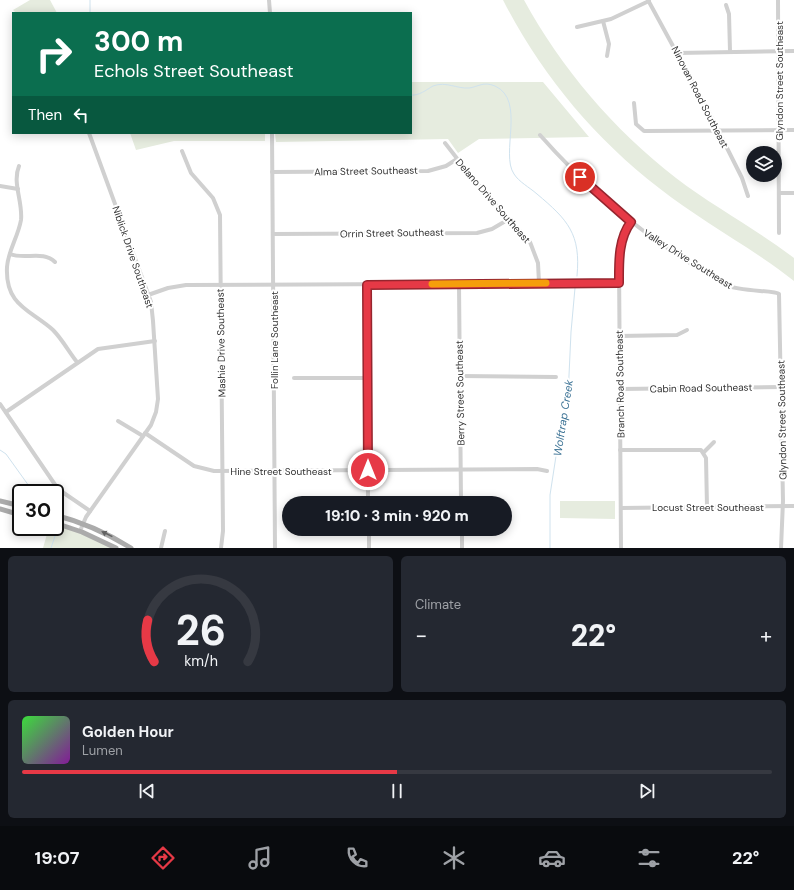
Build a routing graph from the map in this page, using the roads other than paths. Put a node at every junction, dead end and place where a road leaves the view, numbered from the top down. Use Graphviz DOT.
graph roads {
  1 [pos="269,0"];
  2 [pos="648,0"];
  3 [pos="778,0"];
  4 [pos="726,5"];
  5 [pos="270,12"];
  6 [pos="603,21"];
  7 [pos="577,27"];
  8 [pos="730,51"];
  9 [pos="778,51"];
  10 [pos="794,51"];
  11 [pos="677,53"];
  12 [pos="607,56"];
  13 [pos="634,103"];
  14 [pos="780,130"];
  15 [pos="794,130"];
  16 [pos="717,131"];
  17 [pos="89,134"];
  18 [pos="272,134"];
  19 [pos="540,134"];
  20 [pos="446,144"];
  21 [pos="182,151"];
  22 [pos="457,159"];
  23 [pos="19,166"];
  24 [pos="272,172"];
  25 [pos="0,186"];
  26 [pos="18,189"];
  27 [pos="780,193"];
  28 [pos="794,193"];
  29 [pos="748,196"];
  30 [pos="508,219"];
  31 [pos="631,222"];
  32 [pos="779,233"];
  33 [pos="273,234"];
  34 [pos="10,254"];
  35 [pos="55,262"];
  36 [pos="539,283"];
  37 [pos="619,283"];
  38 [pos="459,284"];
  39 [pos="273,285"];
  40 [pos="367,285"];
  41 [pos="220,286"];
  42 [pos="777,292"];
  43 [pos="148,295"];
  44 [pos="687,330"];
  45 [pos="619,336"];
  46 [pos="155,341"];
  47 [pos="77,362"];
  48 [pos="460,376"];
  49 [pos="556,377"];
  50 [pos="294,378"];
  51 [pos="368,378"];
  52 [pos="781,387"];
  53 [pos="620,389"];
  54 [pos="0,404"];
  55 [pos="6,412"];
  56 [pos="118,421"];
  57 [pos="144,435"];
  58 [pos="714,442"];
  59 [pos="620,450"];
  60 [pos="704,452"];
  61 [pos="461,469"];
  62 [pos="368,470"];
  63 [pos="222,471"];
  64 [pos="274,471"];
  65 [pos="546,471"];
  66 [pos="368,496"];
  67 [pos="461,496"];
  68 [pos="0,501"];
  69 [pos="12,504"];
  70 [pos="794,506"];
  71 [pos="707,507"];
  72 [pos="782,507"];
  73 [pos="621,508"];
  74 [pos="0,509"];
  75 [pos="90,511"];
  76 [pos="12,512"];
  77 [pos="64,518"];
  78 [pos="82,524"];
  79 [pos="64,526"];
  80 [pos="80,531"];
  81 [pos="165,531"];
  82 [pos="368,536"];
  83 [pos="462,536"];
  84 [pos="116,548"];
  85 [pos="131,548"];
  86 [pos="161,548"];
  87 [pos="222,548"];
  88 [pos="275,548"];
  89 [pos="369,548"];
  90 [pos="462,548"];
  91 [pos="621,548"];
  92 [pos="781,548"];
  1 -- 5 [label="street"];
  2 -- 6 [label="street"];
  2 -- 11 [label="street, Ninovan Road Southeast"];
  3 -- 9 [label="street, Glyndon Street Southeast"];
  4 -- 8 [label="street"];
  6 -- 7 [label="street"];
  6 -- 12 [label="street"];
  8 -- 9 [label="street"];
  8 -- 11 [label="street"];
  9 -- 10 [label="street"];
  9 -- 14 [label="street, Glyndon Street Southeast"];
  11 -- 16 [label="street, Ninovan Road Southeast"];
  13 -- 16 [label="street"];
  14 -- 15 [label="street"];
  14 -- 16 [label="street"];
  14 -- 27 [label="street, Glyndon Street Southeast"];
  16 -- 29 [label="street, Ninovan Road Southeast"];
  17 -- 43 [label="street, Niblick Drive Southeast"];
  18 -- 24 [label="street, Follin Lane Southeast"];
  19 -- 31 [label="street, Valley Drive Southeast"];
  20 -- 22 [label="street, Delano Drive Southeast"];
  21 -- 41 [label="street, Mashie Drive Southeast"];
  22 -- 24 [label="street, Alma Street Southeast"];
  22 -- 30 [label="street, Delano Drive Southeast"];
  23 -- 26 [label="street"];
  24 -- 33 [label="street, Follin Lane Southeast"];
  25 -- 26 [label="street"];
  26 -- 34 [label="street"];
  27 -- 28 [label="street"];
  27 -- 32 [label="street, Glyndon Street Southeast"];
  30 -- 33 [label="street, Orrin Street Southeast"];
  30 -- 36 [label="street, Delano Drive Southeast"];
  31 -- 37 [label="street, Branch Road Southeast"];
  31 -- 42 [label="street, Valley Drive Southeast"];
  33 -- 39 [label="street, Follin Lane Southeast"];
  34 -- 35 [label="street"];
  34 -- 47 [label="street"];
  36 -- 37 [label="street"];
  36 -- 38 [label="street"];
  37 -- 45 [label="street, Branch Road Southeast"];
  38 -- 40 [label="street"];
  38 -- 48 [label="street, Berry Street Southeast"];
  39 -- 40 [label="street"];
  39 -- 41 [label="street"];
  39 -- 64 [label="street, Follin Lane Southeast"];
  40 -- 51 [label="street"];
  41 -- 43 [label="street"];
  41 -- 63 [label="street, Mashie Drive Southeast"];
  42 -- 52 [label="street, Glyndon Street Southeast"];
  43 -- 46 [label="street, Niblick Drive Southeast"];
  44 -- 45 [label="street"];
  45 -- 53 [label="street, Branch Road Southeast"];
  46 -- 47 [label="street"];
  46 -- 57 [label="street, Niblick Drive Southeast"];
  47 -- 55 [label="street"];
  48 -- 49 [label="street"];
  48 -- 61 [label="street, Berry Street Southeast"];
  50 -- 51 [label="street"];
  51 -- 62 [label="street"];
  52 -- 53 [label="street, Cabin Road Southeast"];
  52 -- 72 [label="street, Glyndon Street Southeast"];
  53 -- 59 [label="street, Branch Road Southeast"];
  54 -- 55 [label="street"];
  55 -- 75 [label="street"];
  56 -- 57 [label="street, Hine Street Southeast"];
  57 -- 63 [label="street, Hine Street Southeast"];
  57 -- 75 [label="street, Niblick Drive Southeast"];
  58 -- 60 [label="street"];
  59 -- 60 [label="street"];
  59 -- 73 [label="street, Branch Road Southeast"];
  60 -- 71 [label="street"];
  61 -- 62 [label="street, Hine Street Southeast"];
  61 -- 65 [label="street, Hine Street Southeast"];
  61 -- 67 [label="street, Berry Street Southeast"];
  62 -- 64 [label="street, Hine Street Southeast"];
  62 -- 66 [label="street"];
  63 -- 64 [label="street, Hine Street Southeast"];
  63 -- 87 [label="street, Mashie Drive Southeast"];
  64 -- 88 [label="street, Follin Lane Southeast"];
  68 -- 69 [label="main road"];
  70 -- 72 [label="street, Locust Street Southeast"];
  71 -- 72 [label="street, Locust Street Southeast"];
  71 -- 73 [label="street, Locust Street Southeast"];
  72 -- 92 [label="street, Glyndon Street Southeast"];
  73 -- 91 [label="street, Branch Road Southeast"];
  74 -- 76 [label="main road"];
  75 -- 78 [label="street, Niblick Drive Southeast"];
  77 -- 78 [label="main road"];
  78 -- 80 [label="street, Niblick Drive Southeast"];
  85 -- 78 [label="main road, one-way"];
  79 -- 80 [label="main road"];
  80 -- 84 [label="main road"];
  81 -- 86 [label="street"];
  82 -- 89 [label="street"];
  83 -- 90 [label="street"];
}
